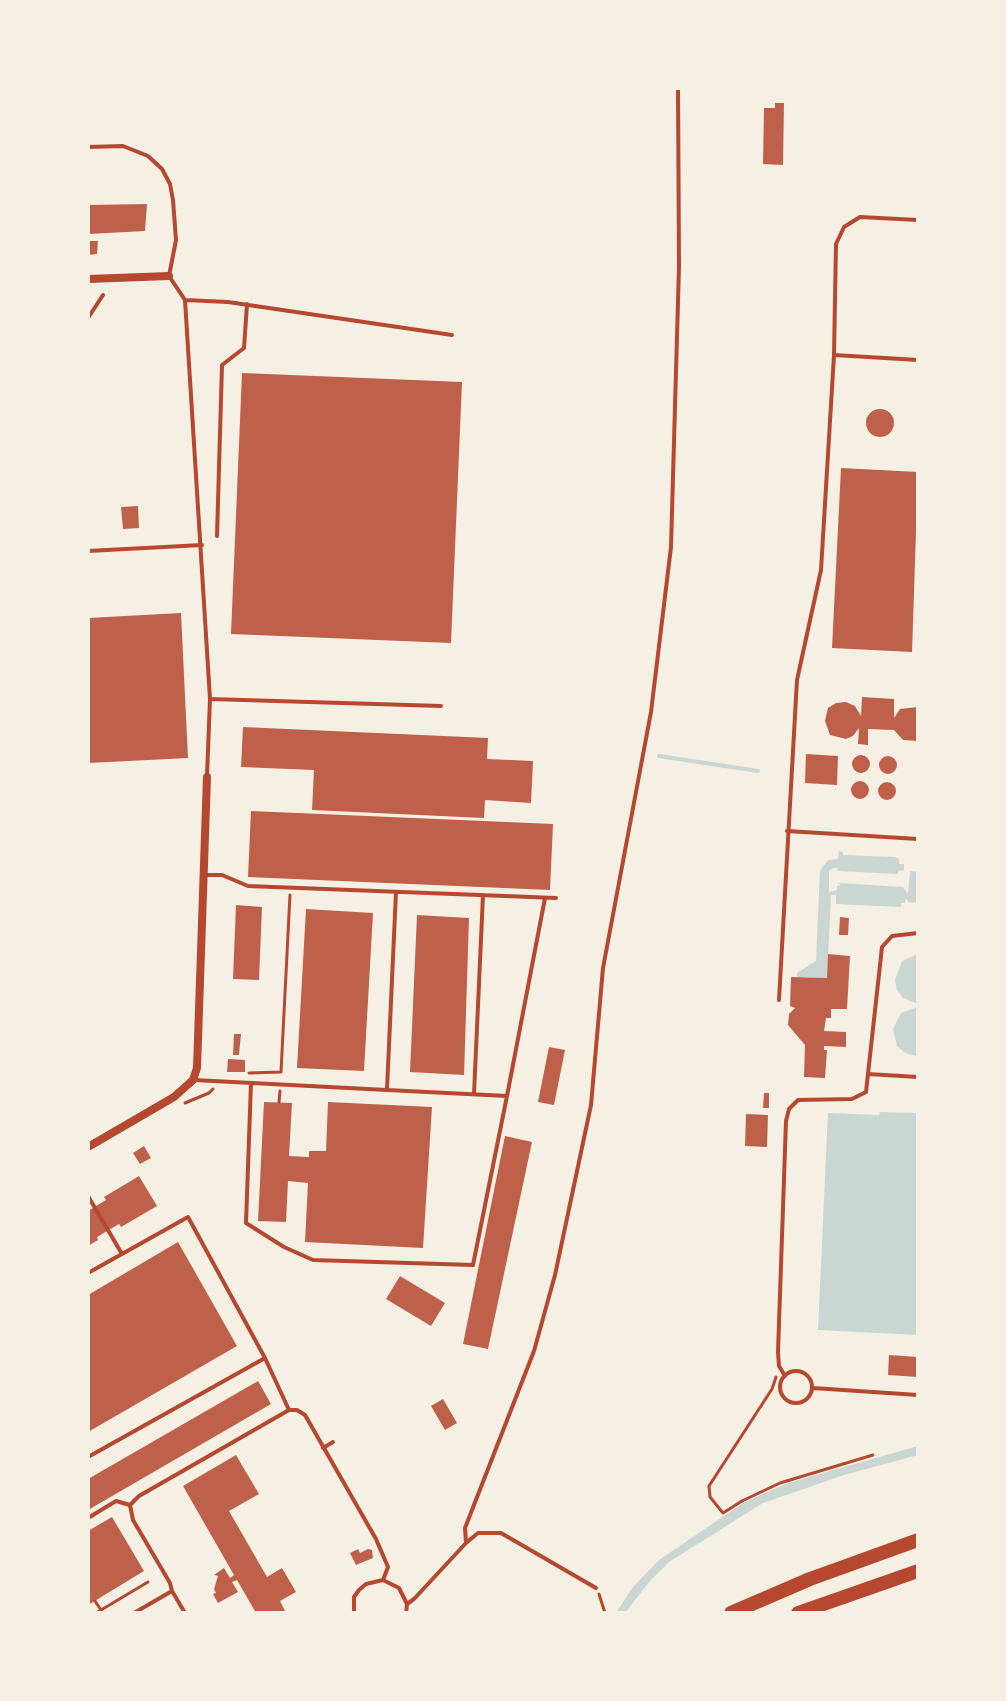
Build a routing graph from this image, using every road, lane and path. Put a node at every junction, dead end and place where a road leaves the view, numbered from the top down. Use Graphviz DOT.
graph roads {
  1 [pos="678,88"];
  2 [pos="88,147"];
  3 [pos="918,220"];
  4 [pos="169,276"];
  5 [pos="88,279"];
  6 [pos="103,295"];
  7 [pos="185,300"];
  8 [pos="247,304"];
  9 [pos="88,318"];
  10 [pos="452,335"];
  11 [pos="834,355"];
  12 [pos="918,360"];
  13 [pos="217,536"];
  14 [pos="202,545"];
  15 [pos="88,551"];
  16 [pos="210,699"];
  17 [pos="441,706"];
  18 [pos="207,777"];
  19 [pos="787,831"];
  20 [pos="918,839"];
  21 [pos="203,875"];
  22 [pos="290,888"];
  23 [pos="396,892"];
  24 [pos="483,895"];
  25 [pos="545,898"];
  26 [pos="556,898"];
  27 [pos="918,933"];
  28 [pos="779,1000"];
  29 [pos="868,1074"];
  30 [pos="918,1077"];
  31 [pos="193,1080"];
  32 [pos="251,1083"];
  33 [pos="280,1084"];
  34 [pos="387,1090"];
  35 [pos="474,1094"];
  36 [pos="507,1096"];
  37 [pos="279,1102"];
  38 [pos="88,1147"];
  39 [pos="88,1196"];
  40 [pos="122,1254"];
  41 [pos="88,1273"];
  42 [pos="265,1358"];
  43 [pos="779,1366"];
  44 [pos="785,1376"];
  45 [pos="813,1388"];
  46 [pos="918,1395"];
  47 [pos="289,1410"];
  48 [pos="333,1442"];
  49 [pos="323,1448"];
  50 [pos="873,1455"];
  51 [pos="88,1457"];
  52 [pos="130,1505"];
  53 [pos="88,1518"];
  54 [pos="918,1540"];
  55 [pos="466,1543"];
  56 [pos="918,1571"];
  57 [pos="383,1580"];
  58 [pos="148,1582"];
  59 [pos="596,1588"];
  60 [pos="172,1591"];
  61 [pos="95,1601"];
  62 [pos="407,1604"];
  63 [pos="102,1612"];
  64 [pos="96,1613"];
  65 [pos="134,1613"];
  66 [pos="185,1613"];
  67 [pos="354,1613"];
  68 [pos="406,1613"];
  69 [pos="605,1613"];
  70 [pos="731,1613"];
  71 [pos="798,1613"];
  1 -- 55 [label="lane"];
  2 -- 4 [label="lane"];
  3 -- 11 [label="lane"];
  4 -- 5 [label="street"];
  4 -- 7 [label="lane"];
  6 -- 9 [label="lane"];
  7 -- 8 [label="lane"];
  7 -- 14 [label="lane"];
  8 -- 10 [label="lane"];
  8 -- 13 [label="lane"];
  11 -- 12 [label="lane"];
  11 -- 19 [label="lane"];
  14 -- 15 [label="lane"];
  14 -- 16 [label="lane"];
  16 -- 17 [label="lane"];
  16 -- 18 [label="lane"];
  18 -- 21 [label="street"];
  19 -- 20 [label="lane"];
  19 -- 28 [label="lane"];
  21 -- 22 [label="lane"];
  21 -- 31 [label="street"];
  22 -- 23 [label="lane"];
  22 -- 33 [label="path"];
  23 -- 24 [label="lane"];
  23 -- 34 [label="lane"];
  24 -- 25 [label="lane"];
  24 -- 35 [label="lane"];
  25 -- 26 [label="lane"];
  25 -- 36 [label="lane"];
  27 -- 29 [label="lane"];
  29 -- 30 [label="lane"];
  29 -- 43 [label="lane"];
  31 -- 32 [label="lane"];
  31 -- 38 [label="street"];
  32 -- 33 [label="lane"];
  32 -- 36 [label="lane"];
  33 -- 34 [label="lane"];
  33 -- 37 [label="path"];
  34 -- 35 [label="lane"];
  35 -- 36 [label="lane"];
  39 -- 40 [label="lane"];
  40 -- 41 [label="lane"];
  40 -- 42 [label="lane"];
  42 -- 47 [label="lane"];
  42 -- 51 [label="lane"];
  43 -- 44 [label="lane"];
  43 -- 50 [label="path"];
  44 -- 45 [label="lane"];
  44 -- 45 [label="lane"];
  45 -- 46 [label="lane"];
  47 -- 49 [label="lane"];
  47 -- 52 [label="lane"];
  48 -- 49 [label="lane"];
  49 -- 57 [label="lane"];
  52 -- 53 [label="lane"];
  52 -- 60 [label="lane"];
  54 -- 70 [label="main road"];
  55 -- 59 [label="lane"];
  55 -- 62 [label="lane"];
  56 -- 71 [label="main road"];
  57 -- 62 [label="lane"];
  57 -- 67 [label="lane"];
  58 -- 63 [label="path"];
  59 -- 69 [label="path"];
  60 -- 65 [label="lane"];
  60 -- 66 [label="lane"];
  61 -- 63 [label="path"];
  62 -- 68 [label="lane"];
  63 -- 64 [label="path"];
}
